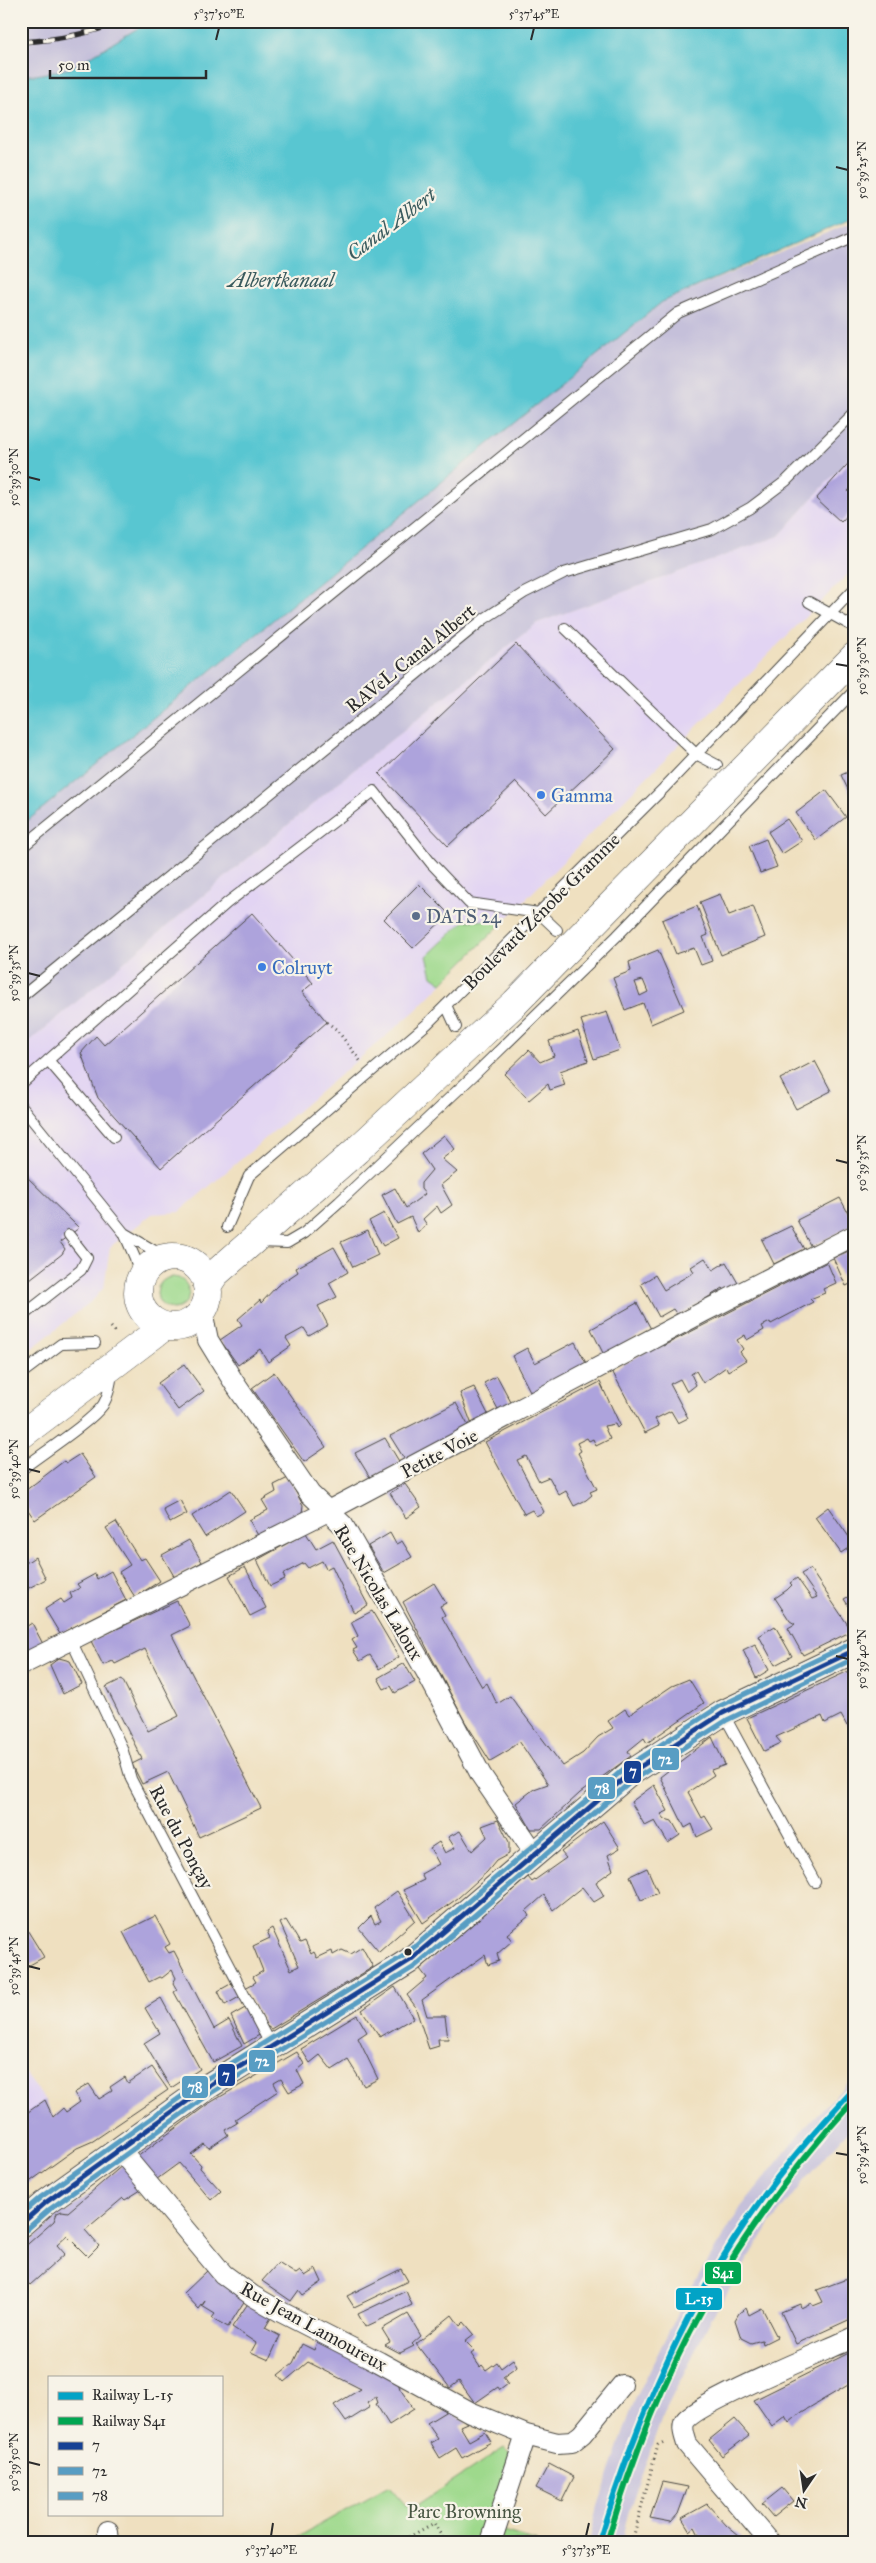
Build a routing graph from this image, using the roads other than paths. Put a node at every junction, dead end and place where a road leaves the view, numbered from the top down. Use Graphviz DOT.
graph roads {
  1 [pos="855,236"];
  2 [pos="855,412"];
  3 [pos="855,588"];
  4 [pos="809,602"];
  5 [pos="830,613"];
  6 [pos="852,626"];
  7 [pos="565,628"];
  8 [pos="855,656"];
  9 [pos="854,693"];
  10 [pos="696,754"];
  11 [pos="717,765"];
  12 [pos="21,848"];
  13 [pos="539,914"];
  14 [pos="557,930"];
  15 [pos="21,997"];
  16 [pos="446,1005"];
  17 [pos="456,1027"];
  18 [pos="48,1060"];
  19 [pos="21,1084"];
  20 [pos="21,1106"];
  21 [pos="114,1137"];
  22 [pos="227,1227"];
  23 [pos="124,1233"];
  24 [pos="69,1235"];
  25 [pos="855,1235"];
  26 [pos="251,1242"];
  27 [pos="167,1258"];
  28 [pos="140,1278"];
  29 [pos="204,1298"];
  30 [pos="21,1317"];
  31 [pos="165,1326"];
  32 [pos="95,1343"];
  33 [pos="113,1365"];
  34 [pos="21,1374"];
  35 [pos="21,1435"];
  36 [pos="21,1470"];
  37 [pos="328,1511"];
  38 [pos="71,1640"];
  39 [pos="855,1650"];
  40 [pos="21,1665"];
  41 [pos="723,1713"];
  42 [pos="535,1854"];
  43 [pos="815,1882"];
  44 [pos="271,2046"];
  45 [pos="119,2149"];
  46 [pos="21,2224"];
  47 [pos="855,2337"];
  48 [pos="622,2386"];
  49 [pos="526,2435"];
  50 [pos="490,2542"];
  51 [pos="770,2542"];
  1 -- 12 [label="lane"];
  2 -- 15 [label="lane, RAVeL Canal Albert"];
  3 -- 5 [label="lane, Boulevard Zénobe Gramme"];
  4 -- 5 [label="lane"];
  5 -- 6 [label="lane"];
  5 -- 10 [label="lane, Boulevard Zénobe Gramme"];
  7 -- 10 [label="lane"];
  8 -- 26 [label="main road"];
  9 -- 26 [label="lane"];
  10 -- 11 [label="lane"];
  10 -- 13 [label="lane, Boulevard Zénobe Gramme"];
  13 -- 14 [label="lane"];
  13 -- 16 [label="lane, Boulevard Zénobe Gramme"];
  13 -- 18 [label="lane"];
  16 -- 17 [label="lane"];
  16 -- 22 [label="lane, Boulevard Zénobe Gramme"];
  18 -- 19 [label="lane"];
  18 -- 21 [label="lane"];
  20 -- 23 [label="lane"];
  23 -- 27 [label="lane"];
  23 -- 28 [label="lane"];
  24 -- 30 [label="lane"];
  25 -- 37 [label="street, Petite Voie"];
  26 -- 29 [label="main road"];
  27 -- 28 [label="main road"];
  27 -- 29 [label="main road"];
  28 -- 31 [label="main road"];
  29 -- 31 [label="main road"];
  29 -- 37 [label="street, Rue Nicolas Laloux"];
  31 -- 33 [label="main road"];
  32 -- 34 [label="lane"];
  33 -- 35 [label="main road"];
  33 -- 36 [label="lane"];
  37 -- 38 [label="street, Petite Voie"];
  37 -- 42 [label="street, Rue Nicolas Laloux"];
  38 -- 40 [label="street, Petite Voie"];
  38 -- 44 [label="lane, Rue du Ponçay"];
  39 -- 41 [label="street"];
  41 -- 42 [label="street"];
  41 -- 43 [label="lane"];
  42 -- 44 [label="street"];
  44 -- 45 [label="street"];
  45 -- 46 [label="street"];
  45 -- 49 [label="street, Rue Jean Lamoureux"];
  47 -- 51 [label="street"];
  48 -- 49 [label="street, Rue Jean Lamoureux"];
  49 -- 50 [label="street"];
}
